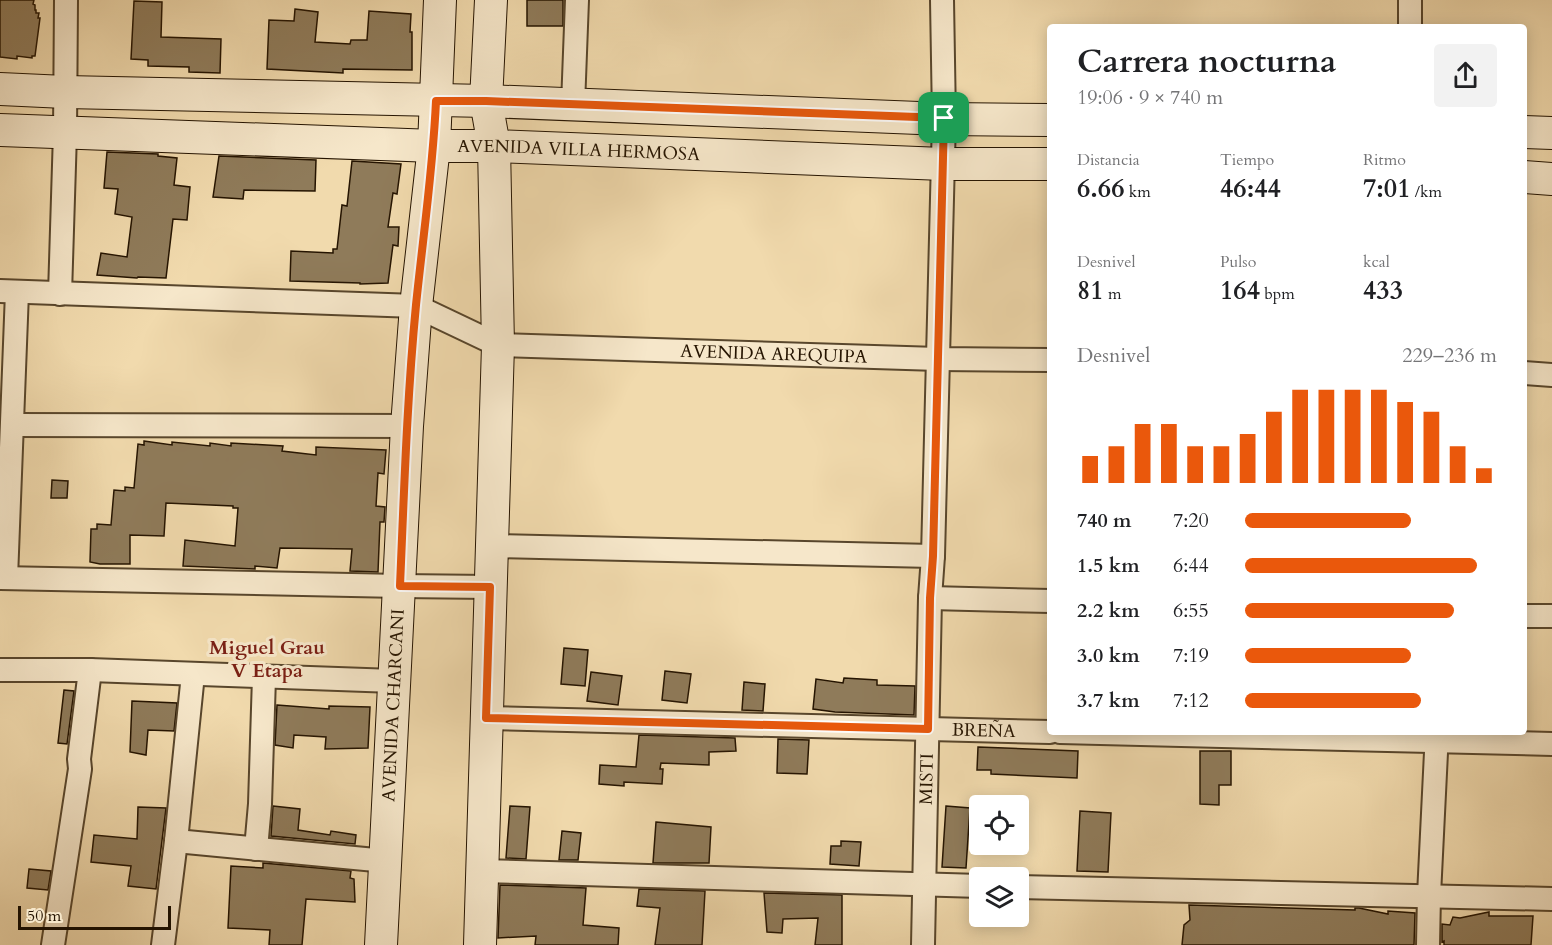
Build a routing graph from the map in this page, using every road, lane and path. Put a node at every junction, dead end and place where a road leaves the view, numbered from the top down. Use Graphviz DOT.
graph roads {
  1 [pos="66,0"];
  2 [pos="440,0"];
  3 [pos="491,0"];
  4 [pos="577,0"];
  5 [pos="942,0"];
  6 [pos="1410,0"];
  7 [pos="1410,24"];
  8 [pos="0,89"];
  9 [pos="65,92"];
  10 [pos="436,101"];
  11 [pos="486,101"];
  12 [pos="573,105"];
  13 [pos="944,118"];
  14 [pos="1047,120"];
  15 [pos="0,130"];
  16 [pos="1527,132"];
  17 [pos="65,133"];
  18 [pos="1552,134"];
  19 [pos="434,146"];
  20 [pos="494,146"];
  21 [pos="943,164"];
  22 [pos="1047,164"];
  23 [pos="1527,177"];
  24 [pos="1552,179"];
  25 [pos="8,292"];
  26 [pos="60,294"];
  27 [pos="416,306"];
  28 [pos="498,345"];
  29 [pos="938,359"];
  30 [pos="1047,360"];
  31 [pos="1527,374"];
  32 [pos="1552,375"];
  33 [pos="12,425"];
  34 [pos="407,426"];
  35 [pos="492,546"];
  36 [pos="933,556"];
  37 [pos="3,578"];
  38 [pos="400,586"];
  39 [pos="490,587"];
  40 [pos="930,598"];
  41 [pos="1047,601"];
  42 [pos="1527,616"];
  43 [pos="1552,616"];
  44 [pos="0,670"];
  45 [pos="90,670"];
  46 [pos="193,674"];
  47 [pos="264,677"];
  48 [pos="394,681"];
  49 [pos="486,718"];
  50 [pos="928,729"];
  51 [pos="1047,732"];
  52 [pos="1286,735"];
  53 [pos="1437,737"];
  54 [pos="1552,744"];
  55 [pos="176,841"];
  56 [pos="256,849"];
  57 [pos="386,861"];
  58 [pos="482,871"];
  59 [pos="924,885"];
  60 [pos="969,886"];
  61 [pos="1029,887"];
  62 [pos="1429,895"];
  63 [pos="1552,899"];
  64 [pos="52,945"];
  65 [pos="163,945"];
  66 [pos="381,945"];
  67 [pos="480,945"];
  68 [pos="922,945"];
  69 [pos="1428,945"];
  1 -- 9 [label="street"];
  2 -- 10 [label="street, AVENIDA CHARCANI"];
  3 -- 11 [label="street"];
  4 -- 12 [label="street"];
  5 -- 13 [label="street, MISTI"];
  6 -- 7 [label="street"];
  8 -- 9 [label="street"];
  9 -- 10 [label="street"];
  9 -- 17 [label="street"];
  10 -- 11 [label="street"];
  10 -- 19 [label="street, AVENIDA CHARCANI"];
  11 -- 12 [label="street"];
  11 -- 20 [label="street"];
  12 -- 13 [label="street"];
  13 -- 14 [label="street"];
  13 -- 21 [label="street, MISTI"];
  15 -- 17 [label="street, AVENIDA VILLA HERMOSA"];
  16 -- 18 [label="street"];
  17 -- 19 [label="street, AVENIDA VILLA HERMOSA"];
  17 -- 26 [label="street"];
  19 -- 20 [label="street, AVENIDA VILLA HERMOSA"];
  19 -- 27 [label="street, AVENIDA CHARCANI"];
  20 -- 21 [label="street, AVENIDA VILLA HERMOSA"];
  20 -- 28 [label="street"];
  21 -- 22 [label="street, AVENIDA VILLA HERMOSA"];
  21 -- 29 [label="street, MISTI"];
  23 -- 24 [label="street"];
  25 -- 26 [label="street"];
  25 -- 33 [label="street"];
  26 -- 27 [label="street"];
  27 -- 28 [label="street"];
  27 -- 34 [label="street, AVENIDA CHARCANI"];
  28 -- 29 [label="street, AVENIDA AREQUIPA"];
  28 -- 35 [label="street"];
  29 -- 30 [label="street, AVENIDA AREQUIPA"];
  29 -- 36 [label="street, MISTI"];
  31 -- 32 [label="street"];
  33 -- 34 [label="street"];
  33 -- 37 [label="street"];
  34 -- 38 [label="street, AVENIDA CHARCANI"];
  35 -- 36 [label="street"];
  35 -- 39 [label="street"];
  36 -- 40 [label="street, MISTI"];
  37 -- 38 [label="street"];
  38 -- 39 [label="street"];
  38 -- 48 [label="street, AVENIDA CHARCANI"];
  39 -- 49 [label="street"];
  40 -- 41 [label="street"];
  40 -- 50 [label="street, MISTI"];
  42 -- 43 [label="street"];
  44 -- 45 [label="street"];
  45 -- 46 [label="street"];
  45 -- 64 [label="street"];
  46 -- 47 [label="street"];
  46 -- 55 [label="street"];
  47 -- 48 [label="street"];
  47 -- 56 [label="street"];
  48 -- 57 [label="street, AVENIDA CHARCANI"];
  49 -- 50 [label="street, BREÑA"];
  49 -- 58 [label="street"];
  50 -- 51 [label="street, BREÑA"];
  50 -- 59 [label="street, MISTI"];
  52 -- 53 [label="street"];
  53 -- 54 [label="street"];
  53 -- 62 [label="street"];
  55 -- 56 [label="street"];
  55 -- 65 [label="street"];
  56 -- 57 [label="street"];
  57 -- 66 [label="street, AVENIDA CHARCANI"];
  58 -- 59 [label="street"];
  58 -- 67 [label="street"];
  59 -- 60 [label="street"];
  59 -- 68 [label="street, MISTI"];
  61 -- 62 [label="street"];
  62 -- 63 [label="street"];
  62 -- 69 [label="street"];
}
